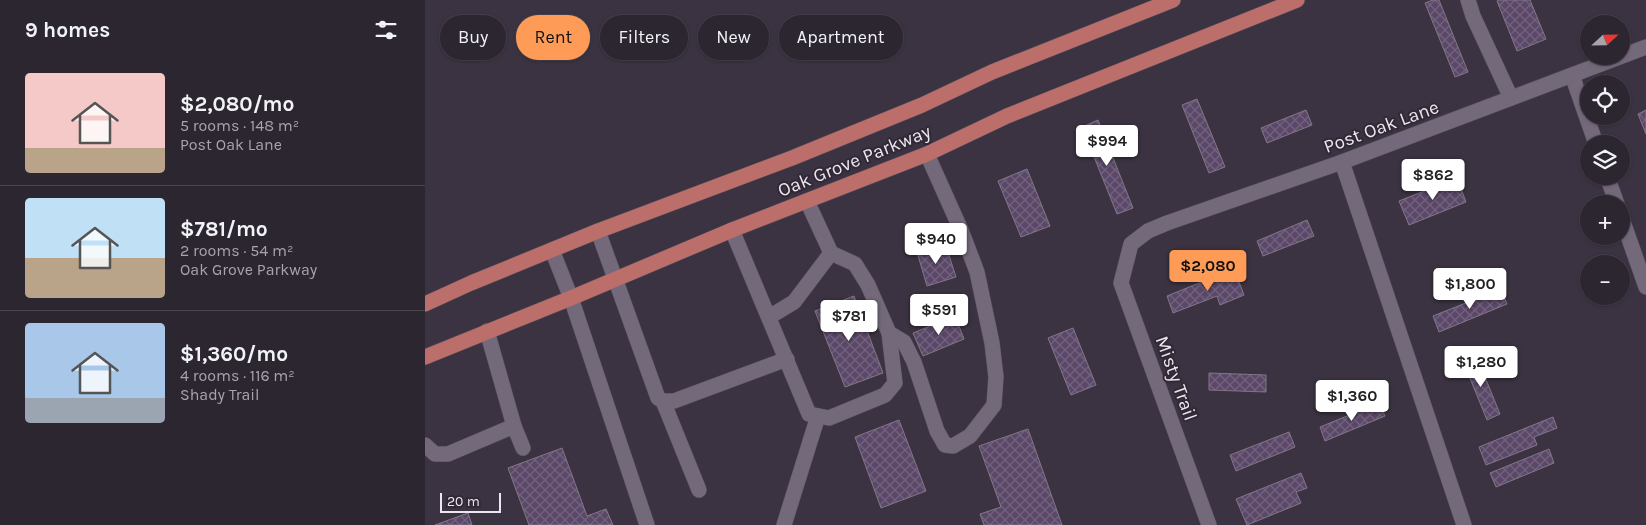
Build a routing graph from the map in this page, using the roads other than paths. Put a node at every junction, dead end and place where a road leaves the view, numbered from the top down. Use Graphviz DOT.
graph roads {
  1 [pos="1173,0"];
  2 [pos="1297,0"];
  3 [pos="1468,0"];
  4 [pos="1646,47"];
  5 [pos="1572,75"];
  6 [pos="1511,98"];
  7 [pos="1593,135"];
  8 [pos="927,154"];
  9 [pos="1341,162"];
  10 [pos="807,201"];
  11 [pos="732,230"];
  12 [pos="597,231"];
  13 [pos="1630,241"];
  14 [pos="1131,244"];
  15 [pos="552,250"];
  16 [pos="831,253"];
  17 [pos="616,279"];
  18 [pos="1646,286"];
  19 [pos="571,298"];
  20 [pos="425,304"];
  21 [pos="769,317"];
  22 [pos="487,331"];
  23 [pos="889,334"];
  24 [pos="425,357"];
  25 [pos="787,359"];
  26 [pos="663,401"];
  27 [pos="818,416"];
  28 [pos="514,426"];
  29 [pos="425,445"];
  30 [pos="523,448"];
  31 [pos="699,490"];
  32 [pos="647,525"];
  33 [pos="784,525"];
  34 [pos="1209,525"];
  35 [pos="1465,525"];
  1 -- 12 [label="main road, Oak Grove Parkway"];
  2 -- 8 [label="main road, Oak Grove Parkway"];
  3 -- 6 [label="street"];
  4 -- 5 [label="street, Post Oak Lane"];
  5 -- 6 [label="street, Post Oak Lane"];
  5 -- 7 [label="street"];
  6 -- 9 [label="street, Post Oak Lane"];
  8 -- 10 [label="main road, Oak Grove Parkway"];
  8 -- 23 [label="street"];
  9 -- 14 [label="street, Post Oak Lane"];
  9 -- 35 [label="street"];
  10 -- 11 [label="main road, Oak Grove Parkway"];
  10 -- 16 [label="street"];
  11 -- 17 [label="main road, Oak Grove Parkway"];
  11 -- 21 [label="street"];
  12 -- 15 [label="main road, Oak Grove Parkway"];
  12 -- 17 [label="street"];
  13 -- 18 [label="street"];
  14 -- 34 [label="street, Misty Trail"];
  15 -- 19 [label="street"];
  15 -- 20 [label="main road, Oak Grove Parkway"];
  16 -- 21 [label="street"];
  16 -- 23 [label="street"];
  17 -- 19 [label="main road, Oak Grove Parkway"];
  17 -- 26 [label="street"];
  19 -- 22 [label="main road, Oak Grove Parkway"];
  19 -- 32 [label="street"];
  21 -- 25 [label="street"];
  22 -- 24 [label="main road, Oak Grove Parkway"];
  22 -- 28 [label="street"];
  23 -- 27 [label="street"];
  25 -- 26 [label="street"];
  25 -- 27 [label="street"];
  26 -- 31 [label="street"];
  27 -- 33 [label="street"];
  28 -- 29 [label="street"];
  28 -- 30 [label="street"];
}
